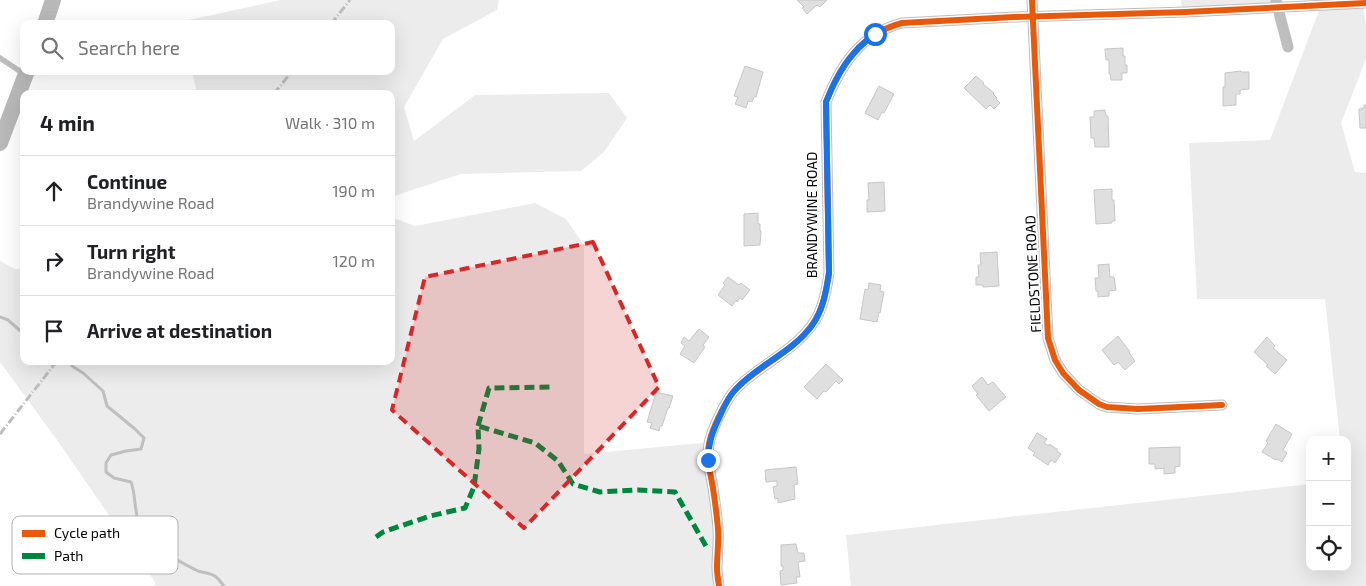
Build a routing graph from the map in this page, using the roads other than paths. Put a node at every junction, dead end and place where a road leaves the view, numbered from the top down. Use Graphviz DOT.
graph roads {
  1 [pos="53,0"];
  2 [pos="1032,0"];
  3 [pos="1277,3"];
  4 [pos="1366,3"];
  5 [pos="1033,16"];
  6 [pos="46,20"];
  7 [pos="1288,47"];
  8 [pos="0,58"];
  9 [pos="20,70"];
  10 [pos="25,75"];
  11 [pos="4,122"];
  12 [pos="0,143"];
  13 [pos="1222,405"];
  14 [pos="719,586"];
  1 -- 6 [label="street"];
  2 -- 5 [label="street, FIELDSTONE ROAD"];
  3 -- 4 [label="street, BRANDYWINE ROAD"];
  3 -- 5 [label="street, BRANDYWINE ROAD"];
  3 -- 7 [label="street"];
  5 -- 13 [label="street, FIELDSTONE ROAD"];
  5 -- 14 [label="street, BRANDYWINE ROAD"];
  8 -- 9 [label="lane"];
  10 -- 11 [label="street"];
  11 -- 12 [label="street"];
}
